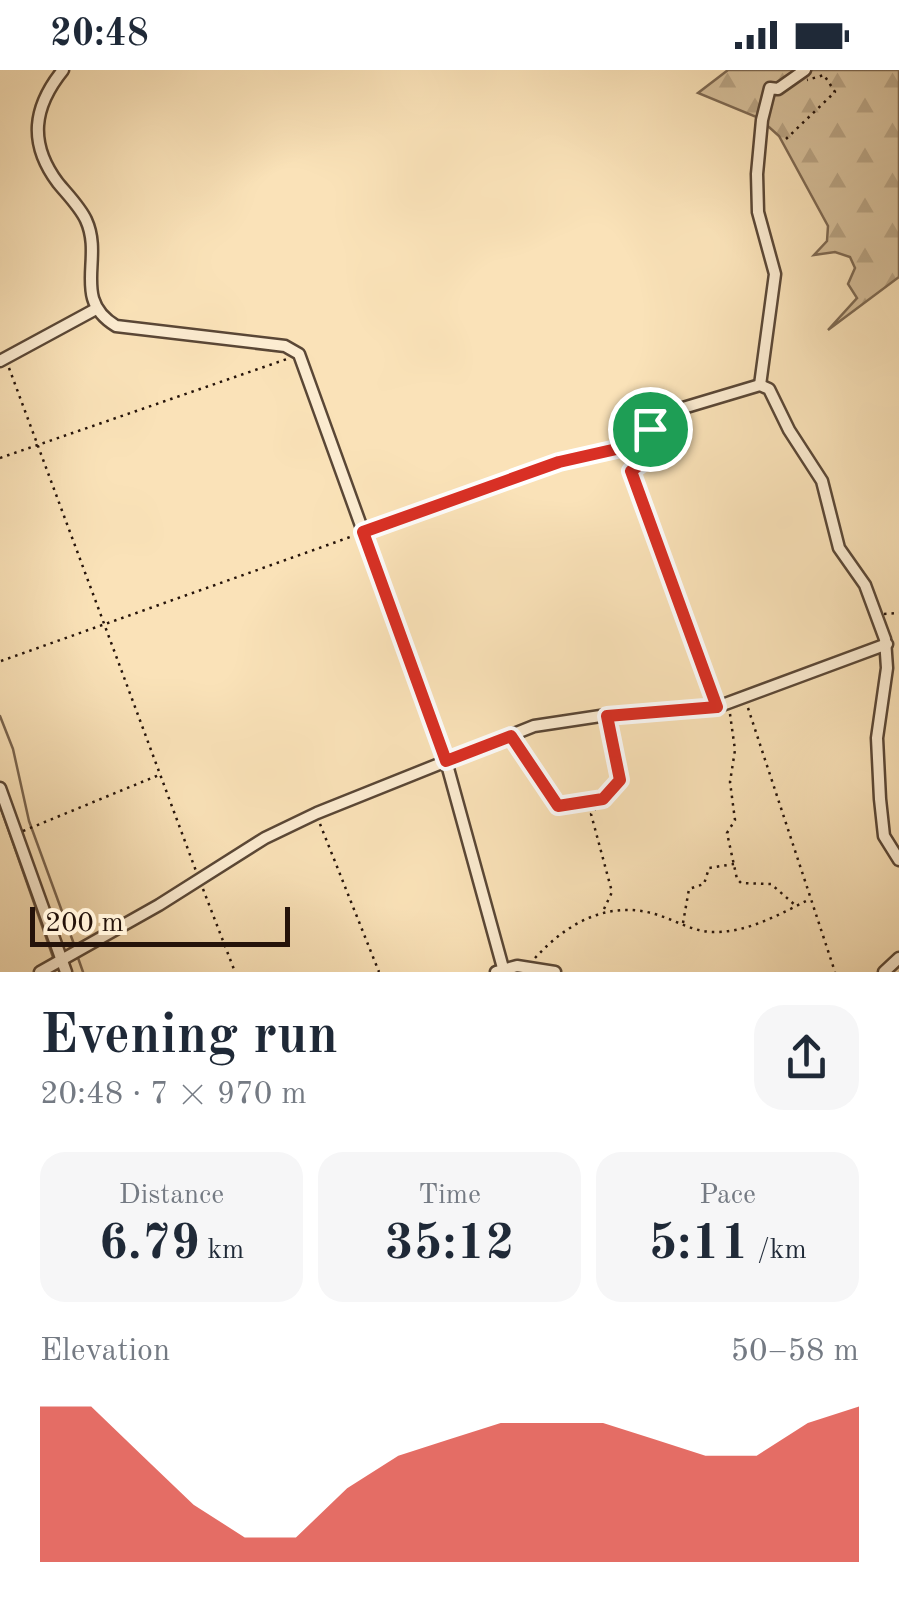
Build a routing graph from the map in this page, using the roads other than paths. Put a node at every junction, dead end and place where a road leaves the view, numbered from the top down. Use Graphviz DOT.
graph roads {
  1 [pos="63,70"];
  2 [pos="805,70"];
  3 [pos="96,309"];
  4 [pos="3,360"];
  5 [pos="760,385"];
  6 [pos="650,429"];
  7 [pos="363,532"];
  8 [pos="887,644"];
  9 [pos="723,705"];
  10 [pos="446,761"];
  11 [pos="0,788"];
  12 [pos="899,860"];
  13 [pos="899,958"];
  14 [pos="62,960"];
  15 [pos="500,970"];
  16 [pos="40,972"];
  17 [pos="66,972"];
  18 [pos="555,972"];
  19 [pos="884,972"];
  1 -- 3 [label="street"];
  2 -- 5 [label="street"];
  3 -- 4 [label="street"];
  3 -- 7 [label="street"];
  5 -- 6 [label="street"];
  5 -- 8 [label="street"];
  6 -- 7 [label="street"];
  6 -- 9 [label="street"];
  7 -- 10 [label="street"];
  8 -- 9 [label="street"];
  8 -- 12 [label="street"];
  9 -- 10 [label="street"];
  10 -- 14 [label="street"];
  10 -- 15 [label="street"];
  11 -- 14 [label="street"];
  13 -- 19 [label="street"];
  14 -- 16 [label="street"];
  14 -- 17 [label="street"];
  15 -- 18 [label="street"];
}
